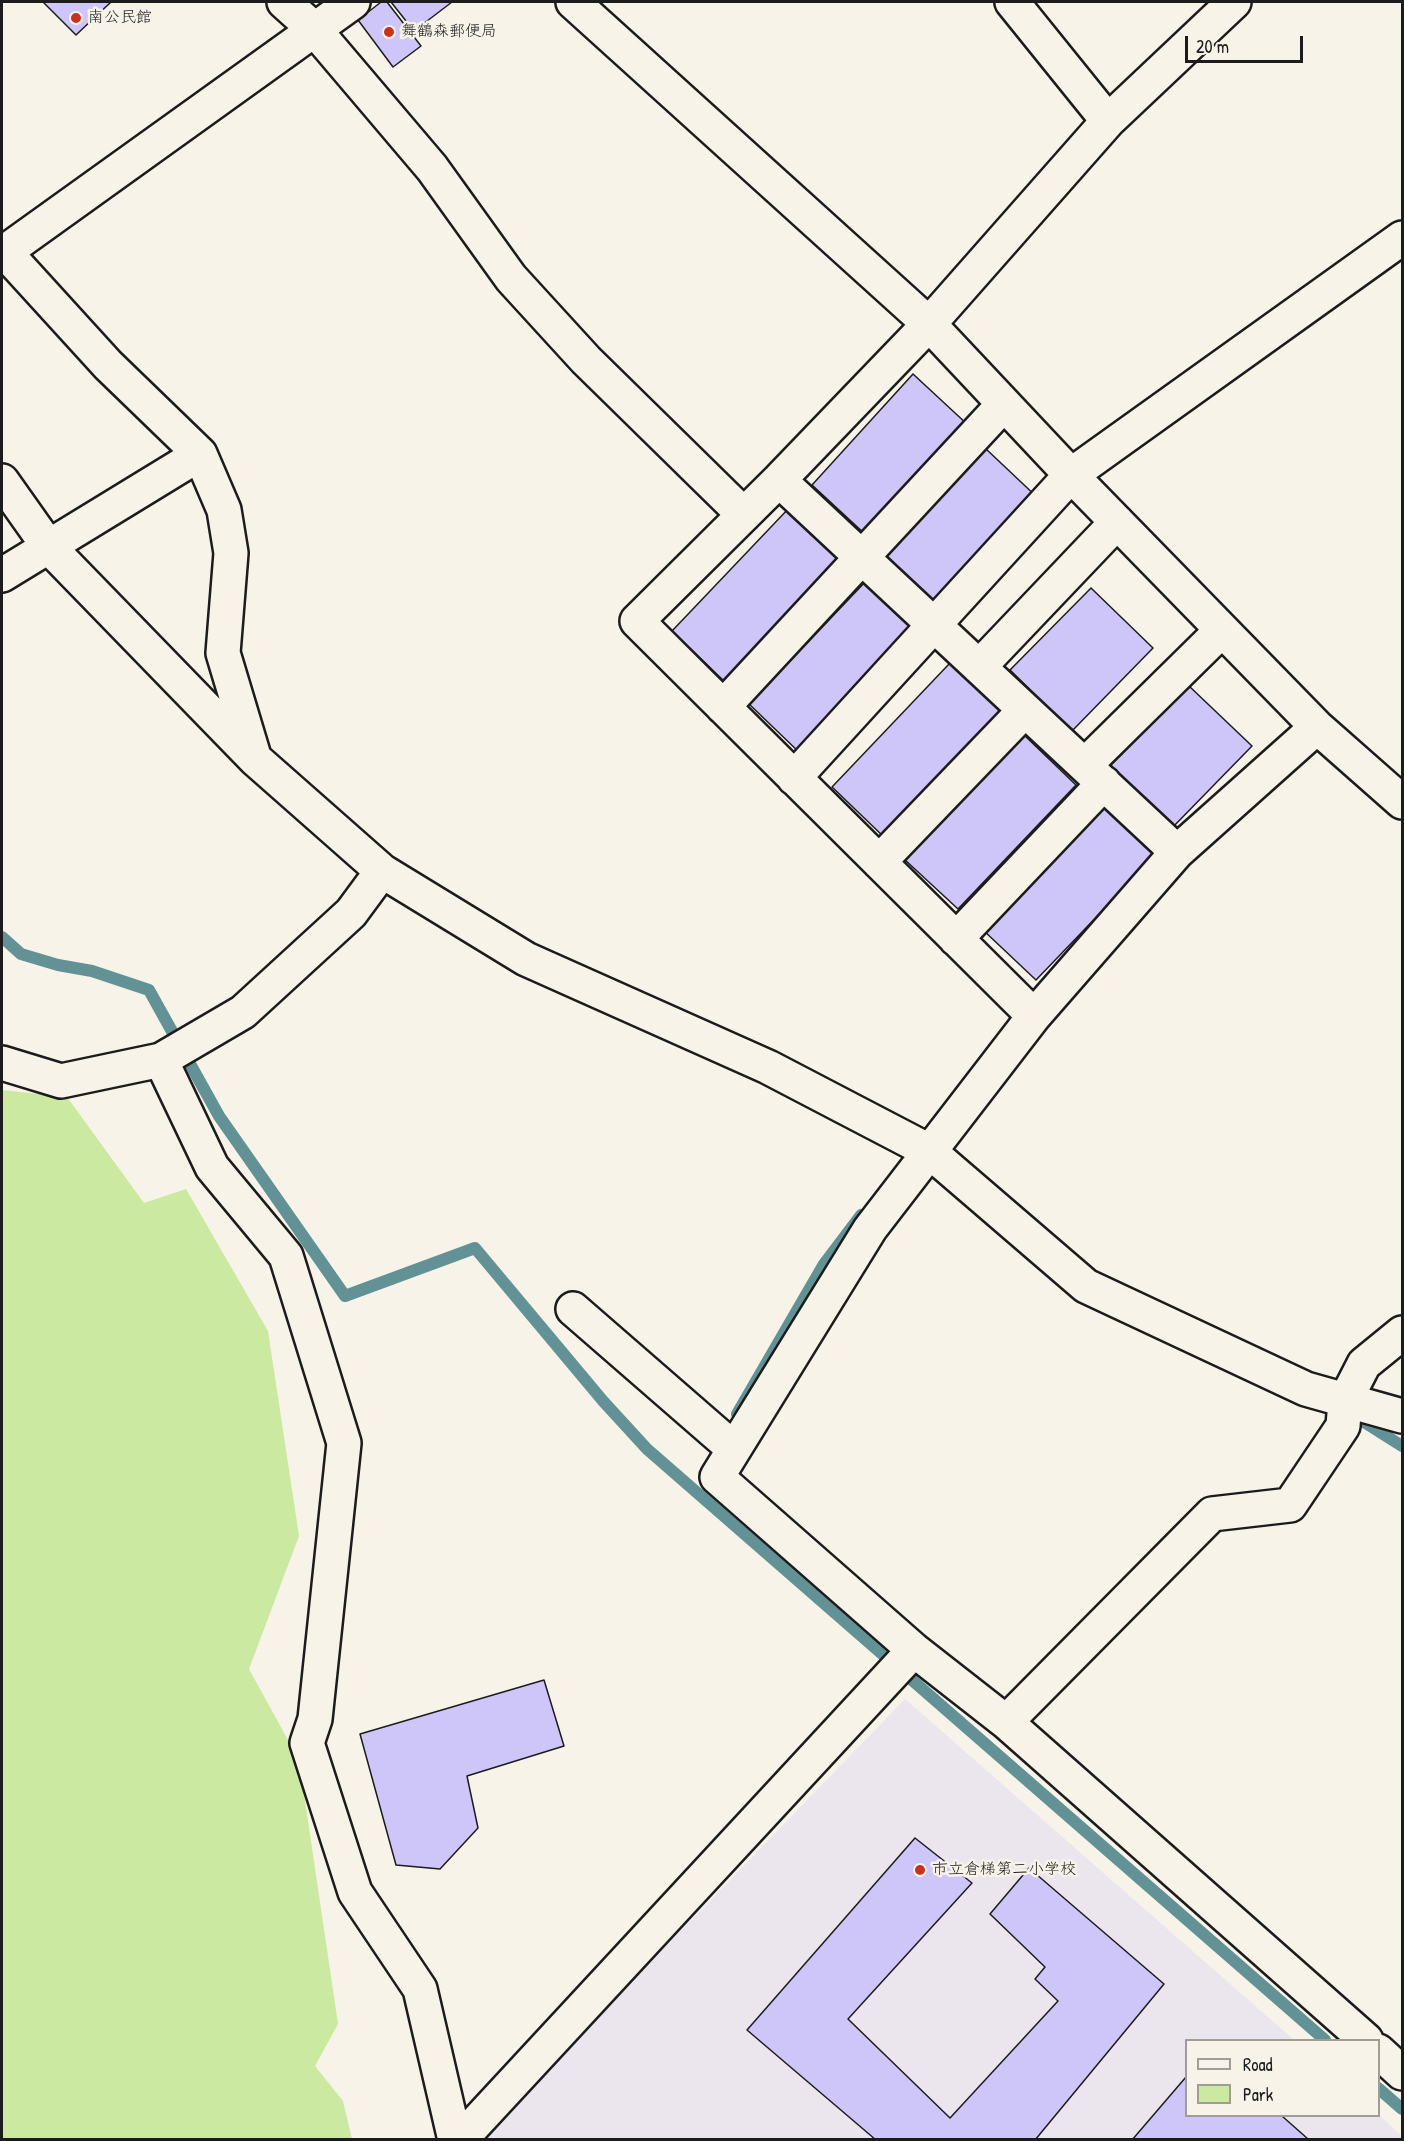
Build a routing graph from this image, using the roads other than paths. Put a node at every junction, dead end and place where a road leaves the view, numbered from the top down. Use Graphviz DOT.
graph roads {
  1 [pos="284,2"];
  2 [pos="353,2"];
  3 [pos="573,2"];
  4 [pos="1012,2"];
  5 [pos="1234,2"];
  6 [pos="314,29"];
  7 [pos="1108,122"];
  8 [pos="1402,238"];
  9 [pos="4,254"];
  10 [pos="929,324"];
  11 [pos="1004,404"];
  12 [pos="200,454"];
  13 [pos="1071,475"];
  14 [pos="779,480"];
  15 [pos="2,481"];
  16 [pos="744,515"];
  17 [pos="1118,522"];
  18 [pos="48,546"];
  19 [pos="862,557"];
  20 [pos="2,575"];
  21 [pos="934,624"];
  22 [pos="1222,630"];
  23 [pos="979,667"];
  24 [pos="723,707"];
  25 [pos="1025,710"];
  26 [pos="1317,727"];
  27 [pos="255,759"];
  28 [pos="1094,774"];
  29 [pos="794,778"];
  30 [pos="1402,802"];
  31 [pos="1177,852"];
  32 [pos="879,862"];
  33 [pos="382,871"];
  34 [pos="956,939"];
  35 [pos="1034,1016"];
  36 [pos="161,1060"];
  37 [pos="2,1063"];
  38 [pos="929,1151"];
  39 [pos="573,1309"];
  40 [pos="1402,1333"];
  41 [pos="1345,1401"];
  42 [pos="1402,1416"];
  43 [pos="734,1449"];
  44 [pos="914,1650"];
  45 [pos="1006,1722"];
  46 [pos="1365,2039"];
  47 [pos="1380,2054"];
  48 [pos="1402,2073"];
  49 [pos="455,2139"];
  50 [pos="460,2139"];
  1 -- 6 [label="street"];
  2 -- 6 [label="street"];
  3 -- 10 [label="street"];
  4 -- 7 [label="street"];
  5 -- 7 [label="street"];
  6 -- 9 [label="street"];
  6 -- 16 [label="street"];
  7 -- 10 [label="street"];
  8 -- 13 [label="street"];
  9 -- 12 [label="street"];
  10 -- 11 [label="street"];
  10 -- 14 [label="street"];
  11 -- 13 [label="street"];
  11 -- 19 [label="street"];
  12 -- 18 [label="street"];
  12 -- 27 [label="street"];
  13 -- 17 [label="street"];
  13 -- 21 [label="street"];
  14 -- 16 [label="street"];
  14 -- 19 [label="street"];
  15 -- 18 [label="street"];
  16 -- 24 [label="street"];
  17 -- 22 [label="street"];
  17 -- 23 [label="street"];
  18 -- 20 [label="street"];
  18 -- 27 [label="street"];
  19 -- 21 [label="street"];
  19 -- 24 [label="street"];
  21 -- 23 [label="street"];
  21 -- 29 [label="street"];
  22 -- 26 [label="street"];
  22 -- 28 [label="street"];
  23 -- 25 [label="street"];
  24 -- 29 [label="street"];
  25 -- 28 [label="street"];
  25 -- 32 [label="street"];
  26 -- 30 [label="street"];
  26 -- 31 [label="street"];
  27 -- 33 [label="street"];
  28 -- 31 [label="street"];
  28 -- 34 [label="street"];
  29 -- 32 [label="street"];
  31 -- 35 [label="street"];
  32 -- 34 [label="street"];
  33 -- 36 [label="street"];
  33 -- 38 [label="street"];
  34 -- 35 [label="street"];
  35 -- 38 [label="street"];
  36 -- 37 [label="street"];
  36 -- 49 [label="street"];
  38 -- 41 [label="street"];
  38 -- 43 [label="street"];
  39 -- 43 [label="street"];
  40 -- 41 [label="street"];
  41 -- 42 [label="street"];
  41 -- 45 [label="street"];
  43 -- 44 [label="street"];
  44 -- 45 [label="street"];
  44 -- 50 [label="street"];
  45 -- 46 [label="street"];
  47 -- 48 [label="street"];
}
